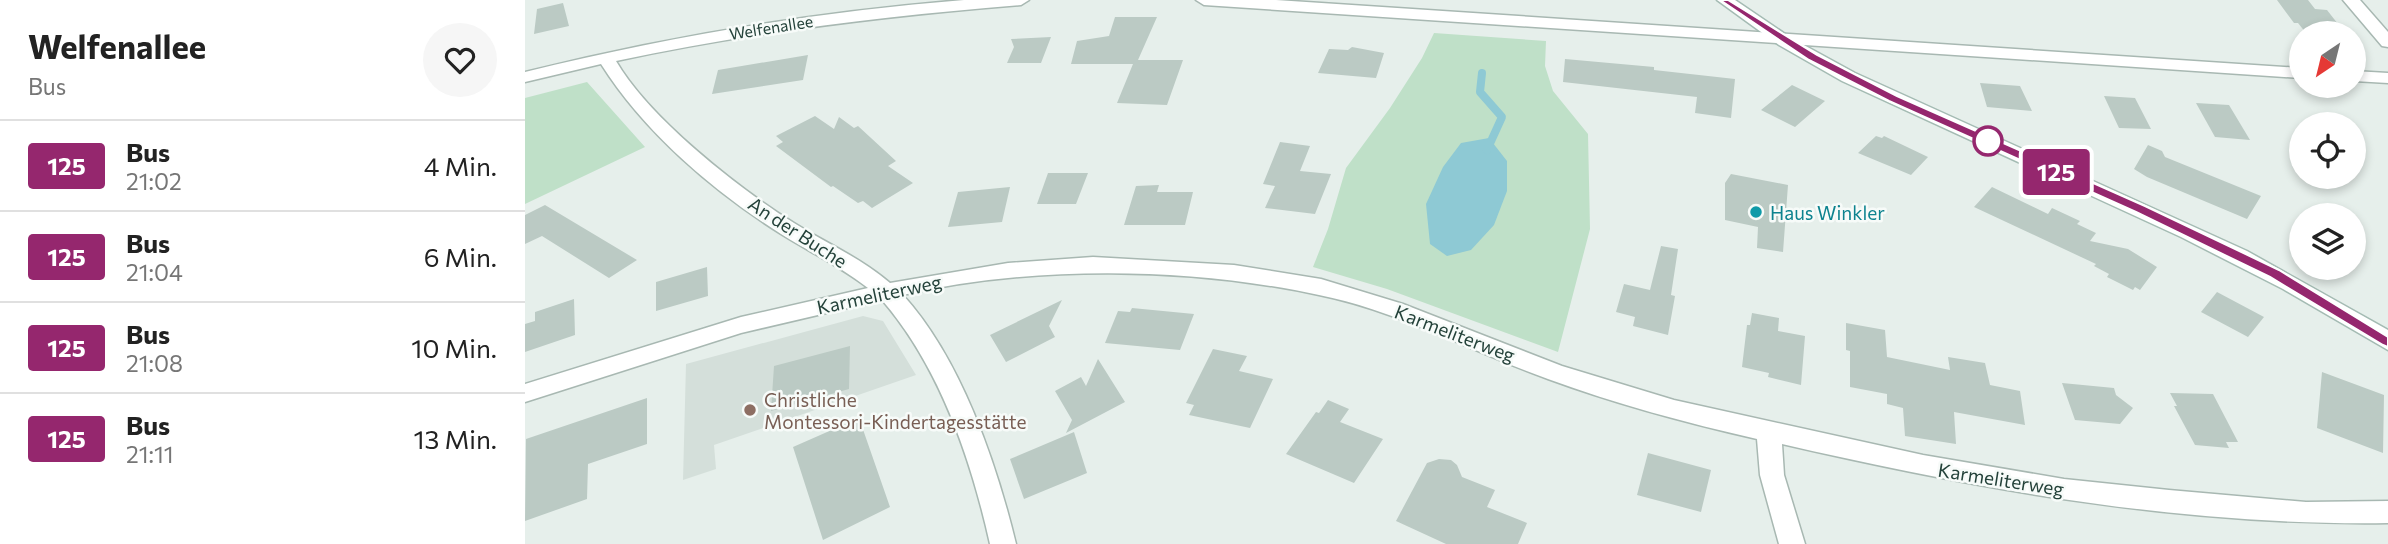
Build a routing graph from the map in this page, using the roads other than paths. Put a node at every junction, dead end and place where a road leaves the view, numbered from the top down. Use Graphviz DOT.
graph roads {
  1 [pos="1021,0"];
  2 [pos="1204,0"];
  3 [pos="1725,0"];
  4 [pos="2351,0"];
  5 [pos="970,2"];
  6 [pos="1782,39"];
  7 [pos="2388,42"];
  8 [pos="606,58"];
  9 [pos="2289,72"];
  10 [pos="525,77"];
  11 [pos="2366,77"];
  12 [pos="2388,78"];
  13 [pos="886,291"];
  14 [pos="2388,341"];
  15 [pos="525,393"];
  16 [pos="1769,434"];
  17 [pos="2388,512"];
  18 [pos="1003,544"];
  19 [pos="1792,544"];
  1 -- 5 [label="street, Welfenallee"];
  2 -- 6 [label="street"];
  3 -- 6 [label="street"];
  4 -- 7 [label="street"];
  5 -- 8 [label="street, Welfenallee"];
  6 -- 9 [label="street"];
  6 -- 14 [label="street"];
  8 -- 10 [label="street, Welfenallee"];
  8 -- 13 [label="street, An der Buche"];
  11 -- 12 [label="street"];
  13 -- 15 [label="street, Karmeliterweg"];
  13 -- 16 [label="street, Karmeliterweg"];
  13 -- 18 [label="street, An der Buche"];
  16 -- 17 [label="street, Karmeliterweg"];
  16 -- 19 [label="street"];
}
